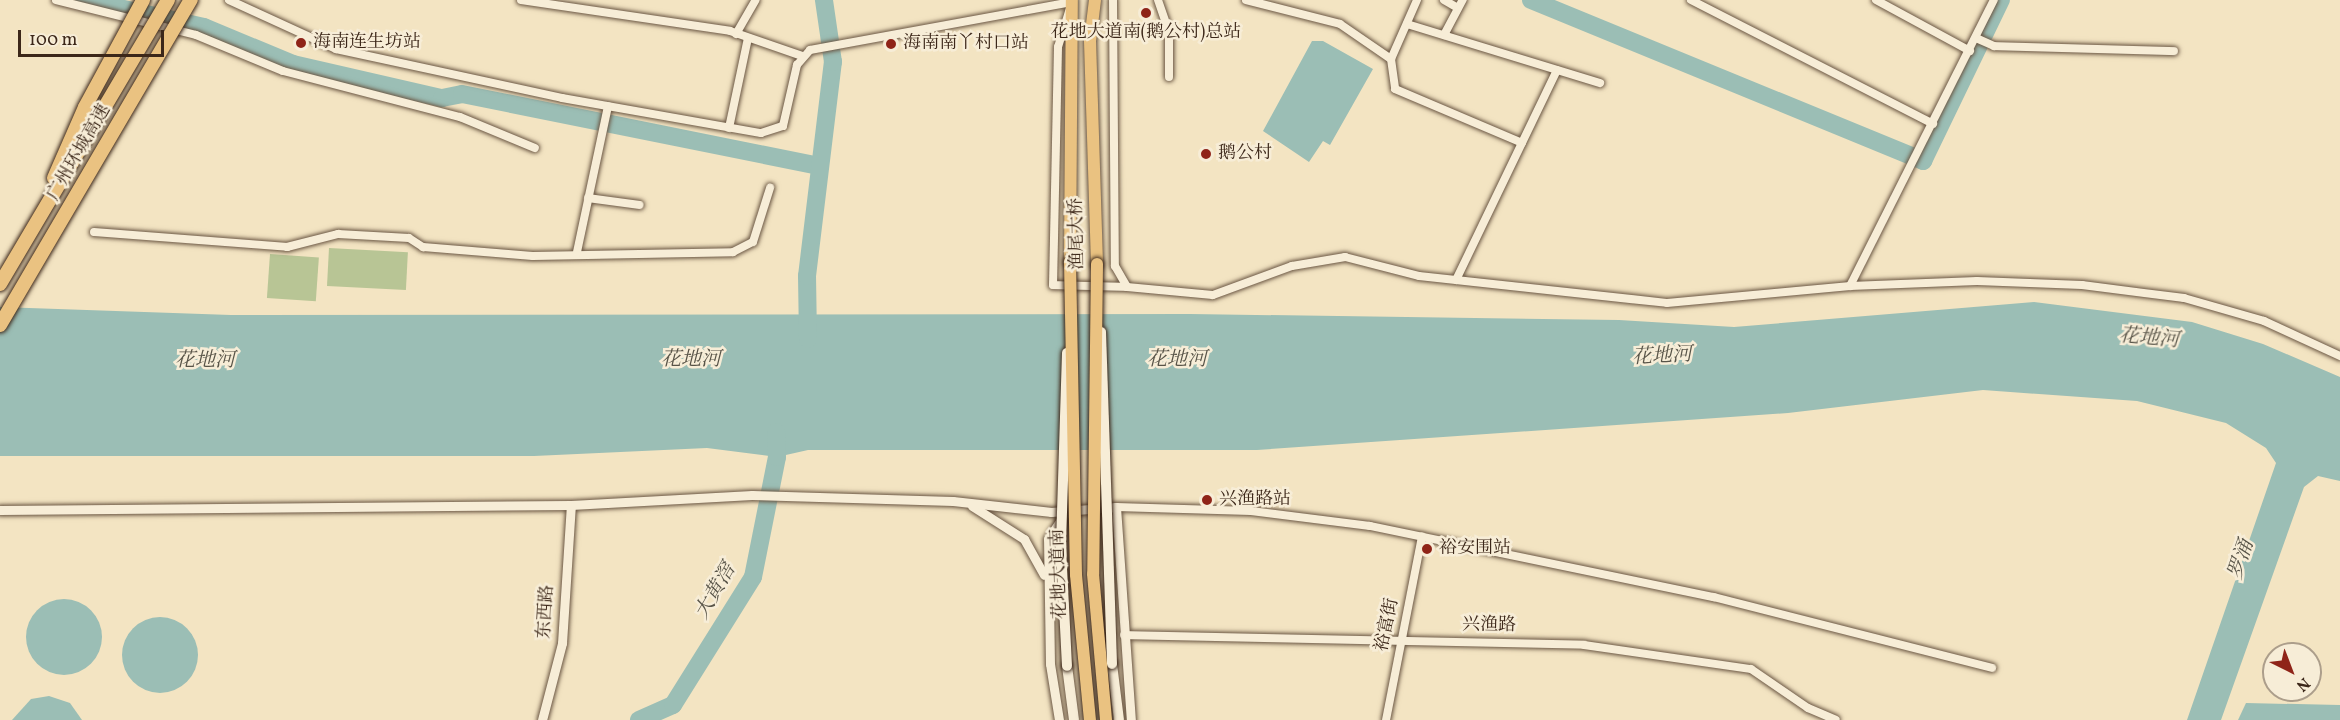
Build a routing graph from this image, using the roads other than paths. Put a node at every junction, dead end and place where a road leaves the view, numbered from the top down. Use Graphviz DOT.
graph roads {
  1 [pos="56,0"];
  2 [pos="143,0"];
  3 [pos="168,0"];
  4 [pos="191,0"];
  5 [pos="229,0"];
  6 [pos="521,0"];
  7 [pos="756,0"];
  8 [pos="1095,0"];
  9 [pos="1113,0"];
  10 [pos="1158,0"];
  11 [pos="1246,0"];
  12 [pos="1417,0"];
  13 [pos="1444,0"];
  14 [pos="1691,0"];
  15 [pos="1876,0"];
  16 [pos="1994,0"];
  17 [pos="1072,1"];
  18 [pos="1461,4"];
  19 [pos="1407,24"];
  20 [pos="736,34"];
  21 [pos="1444,35"];
  22 [pos="748,38"];
  23 [pos="1976,38"];
  24 [pos="1970,51"];
  25 [pos="2174,51"];
  26 [pos="802,56"];
  27 [pos="1391,59"];
  28 [pos="1557,70"];
  29 [pos="1169,77"];
  30 [pos="1600,83"];
  31 [pos="608,106"];
  32 [pos="1933,124"];
  33 [pos="729,128"];
  34 [pos="1522,143"];
  35 [pos="535,148"];
  36 [pos="770,188"];
  37 [pos="588,198"];
  38 [pos="640,205"];
  39 [pos="94,232"];
  40 [pos="577,252"];
  41 [pos="15,258"];
  42 [pos="1071,262"];
  43 [pos="1097,264"];
  44 [pos="1456,280"];
  45 [pos="0,284"];
  46 [pos="1850,286"];
  47 [pos="1127,287"];
  48 [pos="0,325"];
  49 [pos="2340,356"];
  50 [pos="1092,427"];
  51 [pos="953,501"];
  52 [pos="571,505"];
  53 [pos="1116,507"];
  54 [pos="0,510"];
  55 [pos="1070,512"];
  56 [pos="1422,537"];
  57 [pos="1048,590"];
  58 [pos="1124,635"];
  59 [pos="1399,642"];
  60 [pos="1992,668"];
  61 [pos="542,720"];
  62 [pos="1059,720"];
  63 [pos="1074,720"];
  64 [pos="1090,720"];
  65 [pos="1107,720"];
  66 [pos="1119,720"];
  67 [pos="1131,720"];
  68 [pos="1386,720"];
  69 [pos="1836,720"];
  1 -- 35 [label="street"];
  2 -- 41 [label="highway, bridge"];
  3 -- 41 [label="highway, 广州环城高速, bridge"];
  4 -- 48 [label="highway, 广州环城高速, bridge"];
  5 -- 31 [label="street"];
  6 -- 20 [label="street"];
  7 -- 20 [label="street"];
  8 -- 43 [label="main road, 渔尾大桥"];
  9 -- 47 [label="street"];
  10 -- 29 [label="street"];
  11 -- 27 [label="street"];
  12 -- 19 [label="street"];
  13 -- 18 [label="street"];
  14 -- 32 [label="street"];
  15 -- 24 [label="street"];
  16 -- 23 [label="street"];
  17 -- 26 [label="street"];
  17 -- 42 [label="main road, 花地大道南"];
  17 -- 47 [label="street"];
  18 -- 21 [label="street"];
  19 -- 21 [label="street"];
  19 -- 27 [label="street"];
  20 -- 22 [label="street"];
  21 -- 28 [label="street"];
  22 -- 26 [label="street"];
  22 -- 33 [label="street"];
  23 -- 24 [label="street"];
  23 -- 25 [label="street"];
  24 -- 32 [label="street"];
  26 -- 33 [label="street"];
  27 -- 34 [label="street"];
  28 -- 30 [label="street"];
  28 -- 34 [label="street"];
  31 -- 33 [label="street"];
  31 -- 37 [label="street"];
  32 -- 46 [label="street"];
  34 -- 44 [label="street"];
  36 -- 40 [label="street"];
  37 -- 38 [label="street"];
  37 -- 40 [label="street"];
  39 -- 40 [label="street"];
  41 -- 45 [label="highway, 广州环城高速, bridge"];
  42 -- 63 [label="main road, bridge"];
  42 -- 64 [label="main road, 花地大道南, bridge"];
  43 -- 50 [label="main road, 渔尾大桥, bridge"];
  43 -- 66 [label="main road, bridge"];
  44 -- 46 [label="street"];
  44 -- 47 [label="street"];
  46 -- 49 [label="street"];
  50 -- 65 [label="main road, 花地大道南, bridge"];
  51 -- 52 [label="street"];
  51 -- 55 [label="street"];
  51 -- 57 [label="street"];
  52 -- 54 [label="street"];
  52 -- 61 [label="street, 东西路"];
  53 -- 55 [label="street"];
  53 -- 56 [label="street"];
  53 -- 58 [label="street"];
  55 -- 57 [label="street, 花地大道南"];
  56 -- 59 [label="street, 裕富街"];
  56 -- 60 [label="street"];
  57 -- 62 [label="street, 花地大道南"];
  58 -- 59 [label="street, 兴渔路"];
  58 -- 67 [label="street"];
  59 -- 68 [label="street, 裕富街"];
  59 -- 69 [label="street, 兴渔路"];
}
